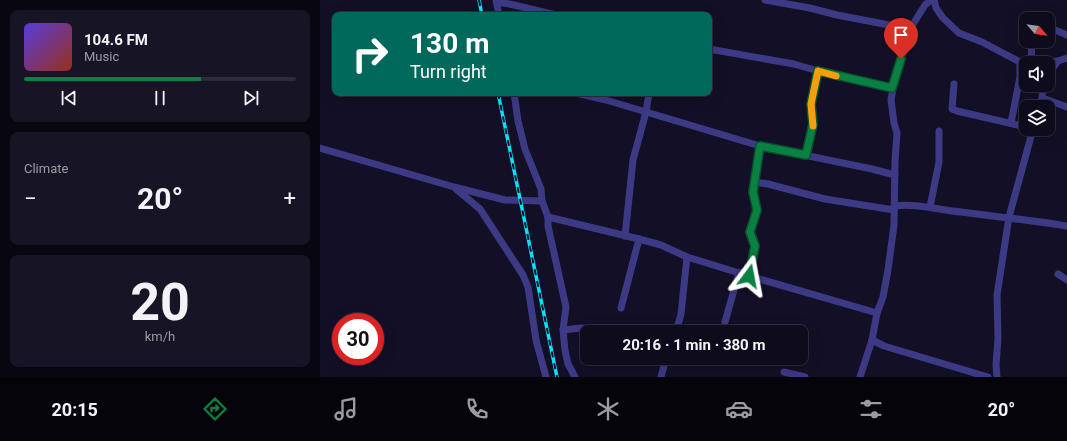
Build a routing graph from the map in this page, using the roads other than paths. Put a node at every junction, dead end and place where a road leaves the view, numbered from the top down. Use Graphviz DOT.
graph roads {
  1 [pos="765,0"];
  2 [pos="933,0"];
  3 [pos="496,1"];
  4 [pos="498,12"];
  5 [pos="538,12"];
  6 [pos="910,29"];
  7 [pos="1055,30"];
  8 [pos="1067,35"];
  9 [pos="712,50"];
  10 [pos="1067,58"];
  11 [pos="1019,61"];
  12 [pos="1055,61"];
  13 [pos="1058,61"];
  14 [pos="1055,65"];
  15 [pos="818,71"];
  16 [pos="1019,82"];
  17 [pos="954,84"];
  18 [pos="892,88"];
  19 [pos="1042,92"];
  20 [pos="514,96"];
  21 [pos="589,96"];
  22 [pos="649,96"];
  23 [pos="1042,98"];
  24 [pos="1067,107"];
  25 [pos="646,112"];
  26 [pos="1011,123"];
  27 [pos="1019,125"];
  28 [pos="939,131"];
  29 [pos="1031,136"];
  30 [pos="760,146"];
  31 [pos="320,148"];
  32 [pos="806,155"];
  33 [pos="895,176"];
  34 [pos="754,182"];
  35 [pos="454,188"];
  36 [pos="542,201"];
  37 [pos="930,207"];
  38 [pos="894,208"];
  39 [pos="548,217"];
  40 [pos="1009,217"];
  41 [pos="1067,226"];
  42 [pos="625,236"];
  43 [pos="639,239"];
  44 [pos="687,257"];
  45 [pos="740,272"];
  46 [pos="1058,274"];
  47 [pos="749,276"];
  48 [pos="1067,280"];
  49 [pos="621,308"];
  50 [pos="877,313"];
  51 [pos="725,322"];
  52 [pos="678,325"];
  53 [pos="580,328"];
  54 [pos="563,330"];
  55 [pos="872,340"];
  56 [pos="664,365"];
  57 [pos="784,372"];
  58 [pos="546,377"];
  59 [pos="575,377"];
  60 [pos="661,377"];
  61 [pos="805,377"];
  62 [pos="860,377"];
  63 [pos="988,377"];
  64 [pos="997,377"];
  1 -- 6 [label="street"];
  2 -- 6 [label="street"];
  2 -- 11 [label="street"];
  3 -- 4 [label="street"];
  3 -- 5 [label="street"];
  6 -- 18 [label="street"];
  7 -- 8 [label="street"];
  9 -- 15 [label="street"];
  10 -- 13 [label="street"];
  12 -- 13 [label="street"];
  13 -- 14 [label="street"];
  15 -- 18 [label="street"];
  15 -- 32 [label="street"];
  16 -- 26 [label="street"];
  17 -- 26 [label="street"];
  18 -- 33 [label="street"];
  19 -- 23 [label="street"];
  20 -- 36 [label="street"];
  21 -- 25 [label="street"];
  22 -- 25 [label="street"];
  23 -- 24 [label="street"];
  25 -- 30 [label="street"];
  25 -- 42 [label="street"];
  26 -- 27 [label="street"];
  28 -- 37 [label="street"];
  29 -- 40 [label="street"];
  30 -- 32 [label="street"];
  30 -- 34 [label="street"];
  31 -- 35 [label="street"];
  32 -- 33 [label="street"];
  33 -- 38 [label="street"];
  34 -- 38 [label="street"];
  34 -- 47 [label="street"];
  35 -- 36 [label="street"];
  35 -- 58 [label="street"];
  36 -- 39 [label="street"];
  37 -- 38 [label="street"];
  37 -- 40 [label="street"];
  38 -- 50 [label="street"];
  39 -- 42 [label="street"];
  39 -- 54 [label="street"];
  40 -- 41 [label="street"];
  40 -- 64 [label="street"];
  42 -- 43 [label="street"];
  43 -- 44 [label="street"];
  43 -- 49 [label="street"];
  44 -- 45 [label="street"];
  44 -- 52 [label="street"];
  45 -- 47 [label="street"];
  45 -- 51 [label="street"];
  46 -- 48 [label="street"];
  47 -- 50 [label="street"];
  50 -- 55 [label="street"];
  53 -- 54 [label="street"];
  54 -- 59 [label="street"];
  55 -- 62 [label="street"];
  55 -- 63 [label="street"];
  56 -- 60 [label="street"];
  57 -- 61 [label="street"];
}
